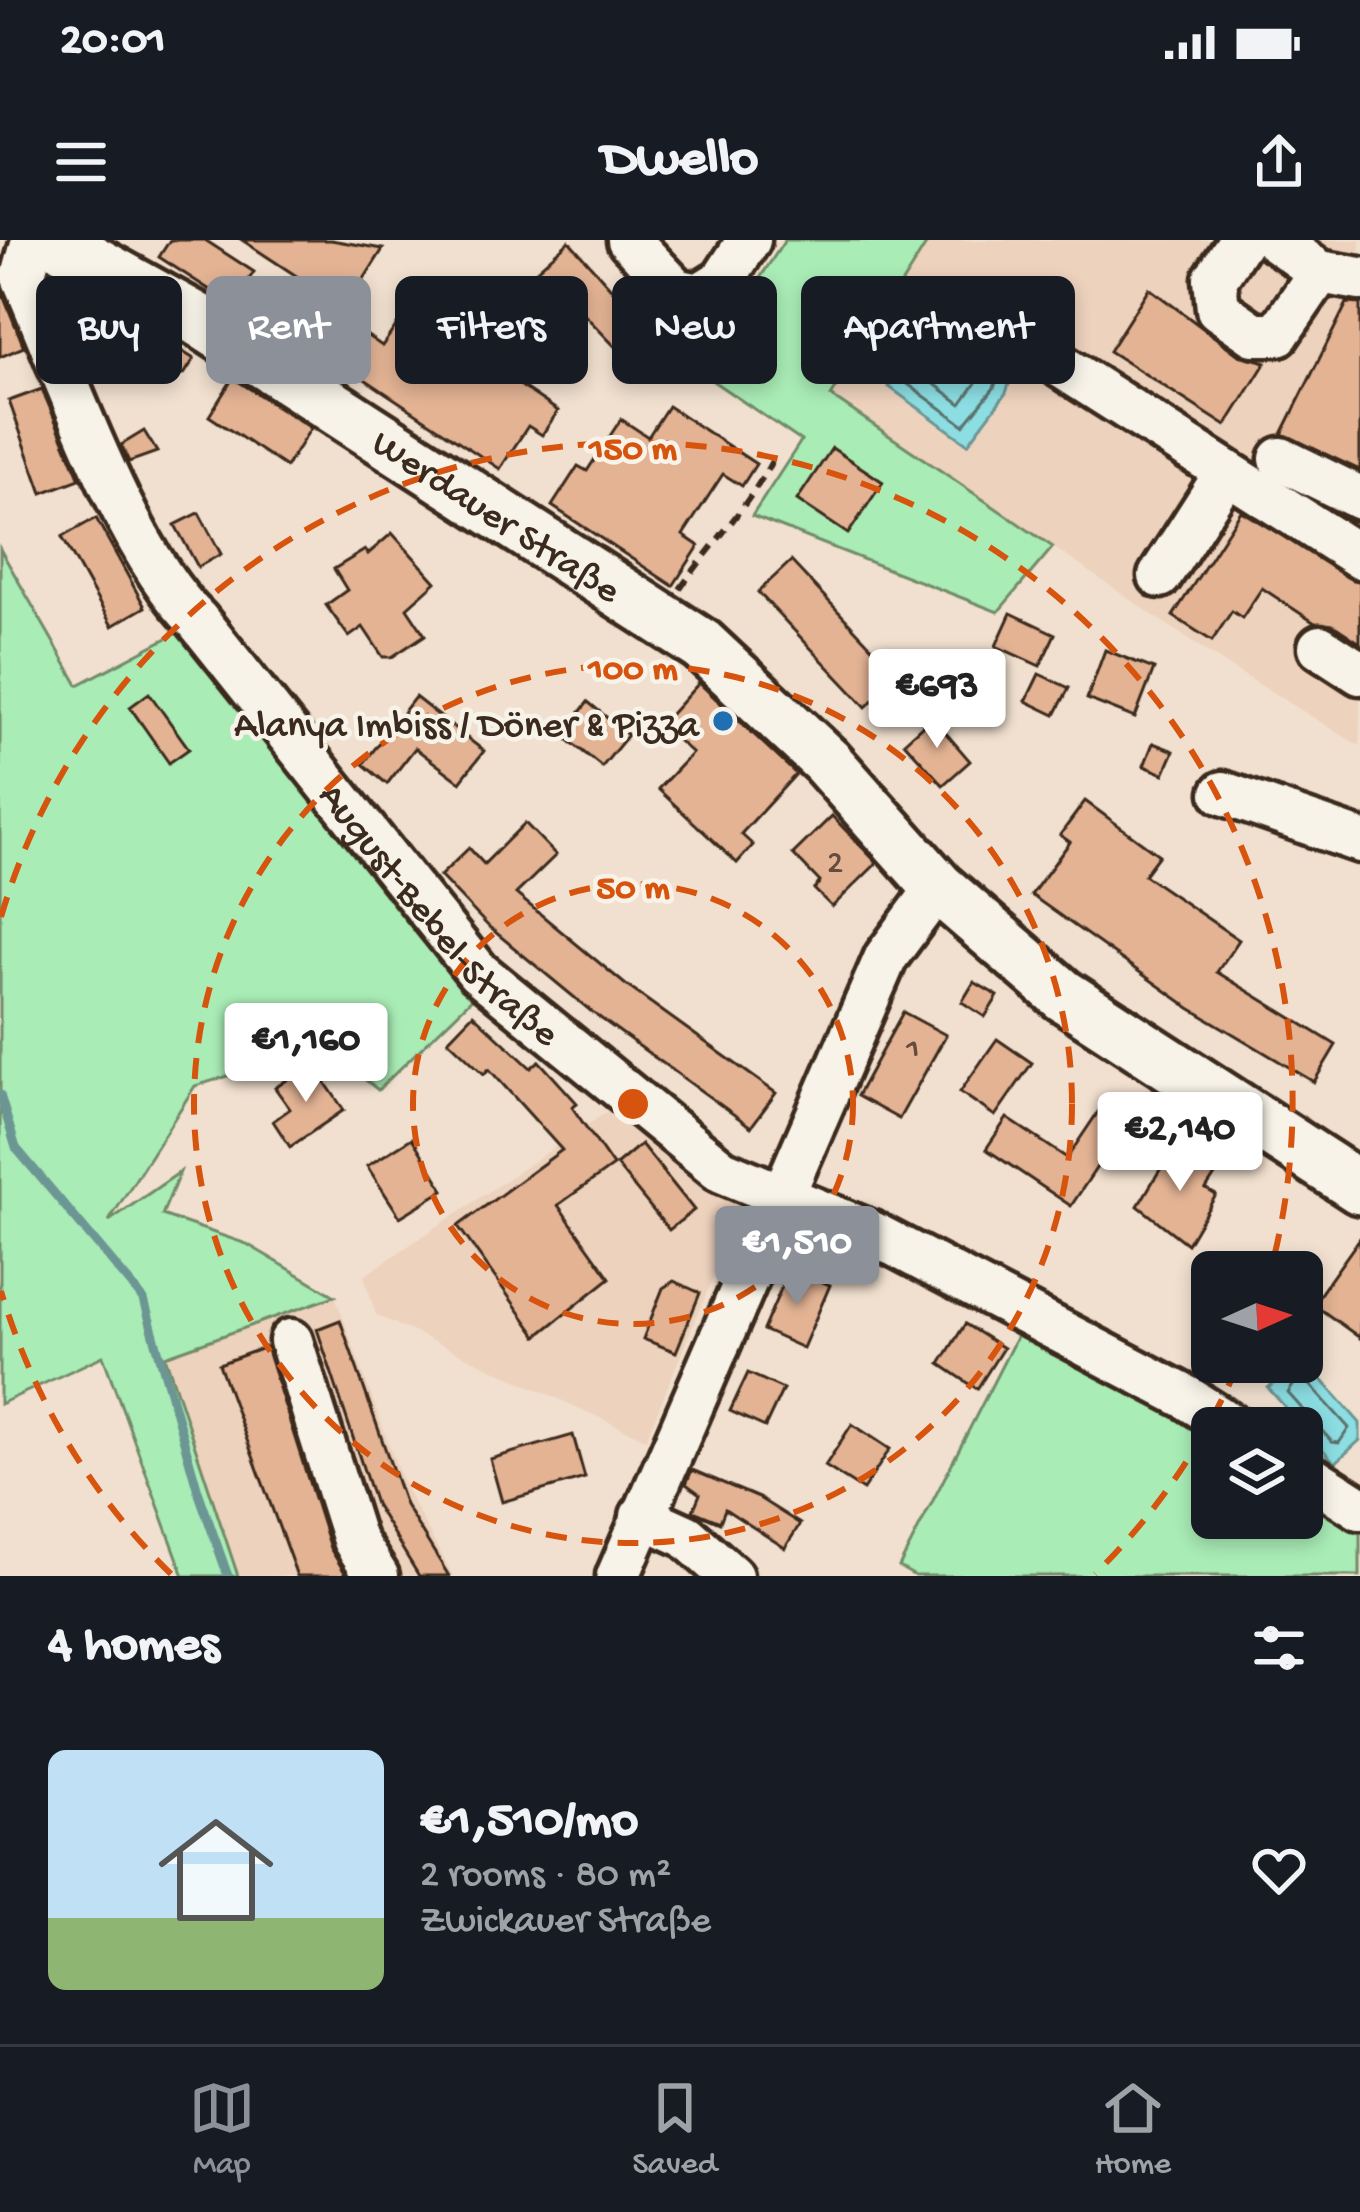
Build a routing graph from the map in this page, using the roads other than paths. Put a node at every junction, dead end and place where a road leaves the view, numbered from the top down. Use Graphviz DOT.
graph roads {
  1 [pos="33,240"];
  2 [pos="54,240"];
  3 [pos="629,240"];
  4 [pos="749,240"];
  5 [pos="1241,240"];
  6 [pos="1275,240"];
  7 [pos="1340,276"];
  8 [pos="1075,375"];
  9 [pos="1281,459"];
  10 [pos="1226,473"];
  11 [pos="1360,498"];
  12 [pos="1360,557"];
  13 [pos="1160,576"];
  14 [pos="1320,647"];
  15 [pos="1360,673"];
  16 [pos="1223,794"];
  17 [pos="1360,841"];
  18 [pos="938,887"];
  19 [pos="1360,1188"];
  20 [pos="780,1193"];
  21 [pos="291,1341"];
  22 [pos="1202,1407"];
  23 [pos="1323,1484"];
  24 [pos="1360,1508"];
  25 [pos="642,1516"];
  26 [pos="377,1576"];
  27 [pos="618,1576"];
  28 [pos="730,1576"];
  1 -- 20 [label="street, August-Bebel-Straße"];
  2 -- 18 [label="main road, Werdauer Straße"];
  3 -- 4 [label="street"];
  5 -- 7 [label="street"];
  6 -- 7 [label="street"];
  8 -- 10 [label="street"];
  9 -- 11 [label="street"];
  10 -- 12 [label="street"];
  10 -- 13 [label="street"];
  14 -- 15 [label="street"];
  16 -- 17 [label="street"];
  18 -- 19 [label="main road, Werdauer Straße"];
  18 -- 20 [label="street"];
  20 -- 22 [label="street, August-Bebel-Straße"];
  20 -- 25 [label="street"];
  21 -- 26 [label="street"];
  23 -- 24 [label="street"];
  25 -- 27 [label="street"];
  25 -- 28 [label="street"];
}
